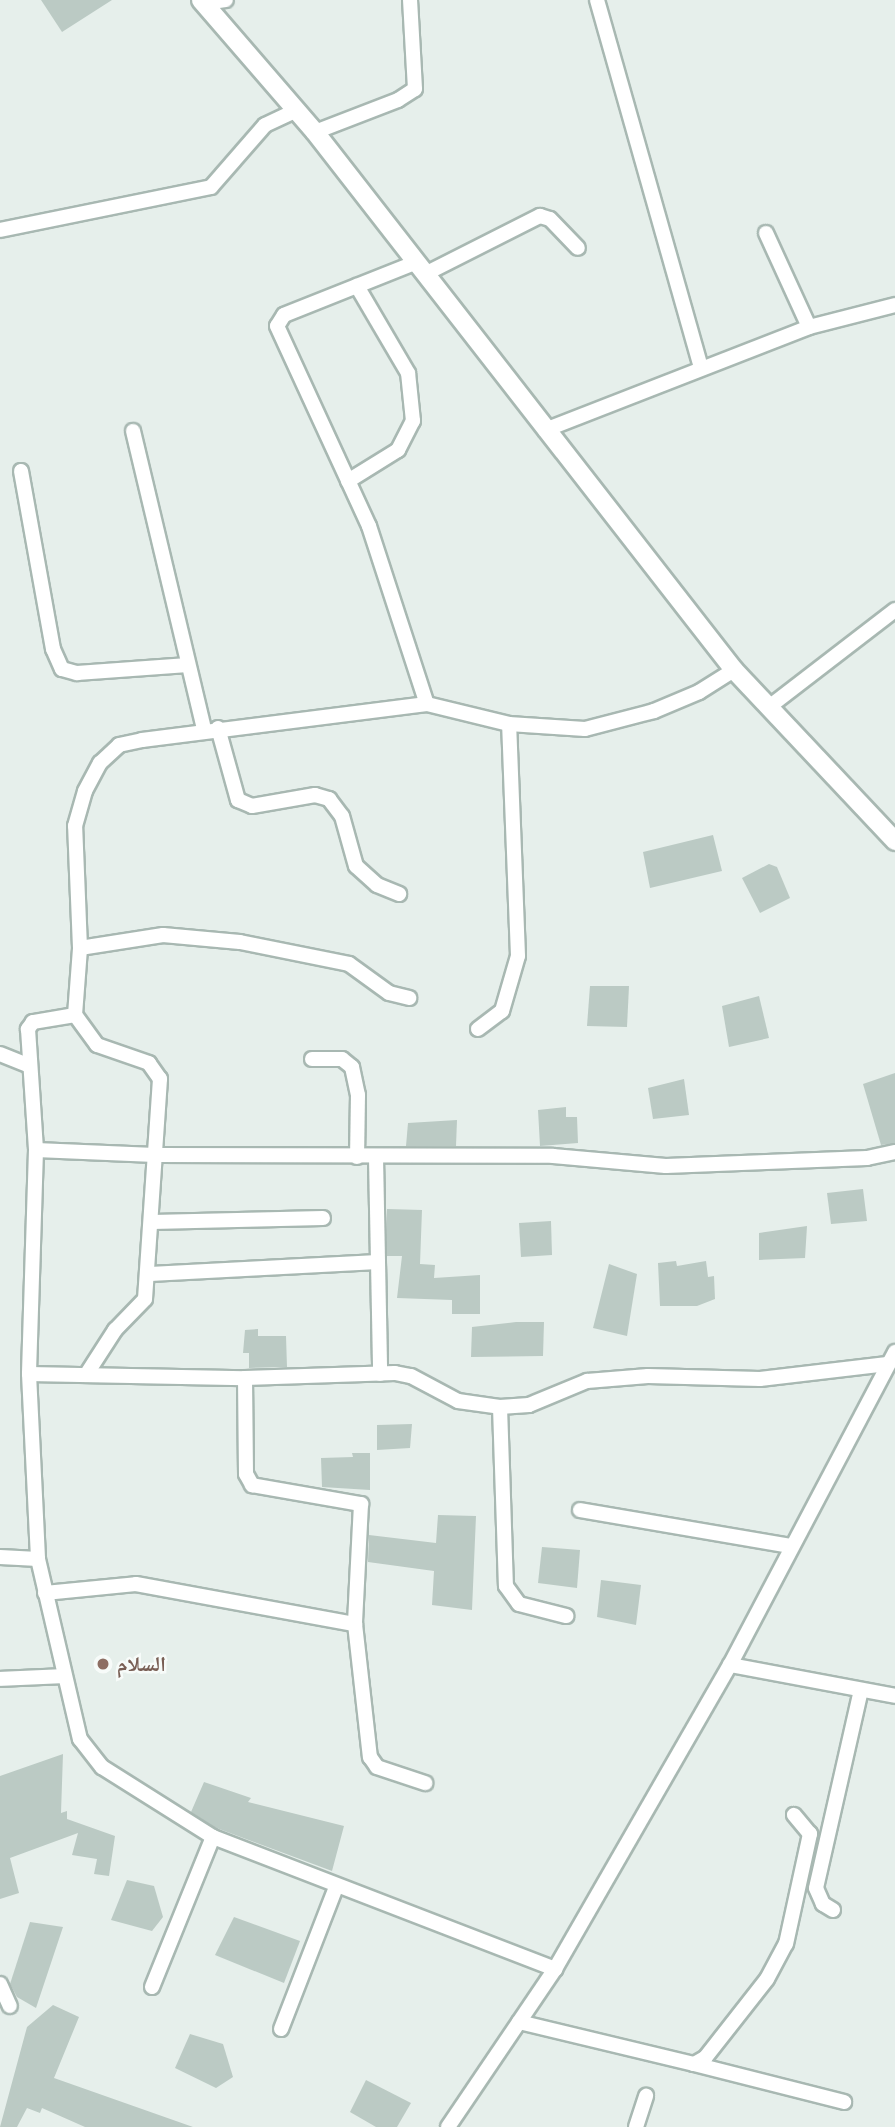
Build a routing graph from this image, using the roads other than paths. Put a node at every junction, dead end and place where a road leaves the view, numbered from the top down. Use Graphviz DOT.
graph roads {
  1 [pos="226,0"];
  2 [pos="410,0"];
  3 [pos="597,0"];
  4 [pos="202,2"];
  5 [pos="297,110"];
  6 [pos="316,132"];
  7 [pos="0,230"];
  8 [pos="766,233"];
  9 [pos="578,248"];
  10 [pos="421,268"];
  11 [pos="357,286"];
  12 [pos="895,305"];
  13 [pos="809,327"];
  14 [pos="701,367"];
  15 [pos="545,430"];
  16 [pos="133,431"];
  17 [pos="21,471"];
  18 [pos="348,481"];
  19 [pos="895,610"];
  20 [pos="188,665"];
  21 [pos="734,670"];
  22 [pos="427,704"];
  23 [pos="769,707"];
  24 [pos="509,724"];
  25 [pos="211,729"];
  26 [pos="895,841"];
  27 [pos="400,894"];
  28 [pos="80,948"];
  29 [pos="409,999"];
  30 [pos="75,1014"];
  31 [pos="478,1029"];
  32 [pos="0,1054"];
  33 [pos="312,1059"];
  34 [pos="29,1066"];
  35 [pos="36,1150"];
  36 [pos="895,1152"];
  37 [pos="155,1156"];
  38 [pos="357,1157"];
  39 [pos="376,1157"];
  40 [pos="323,1219"];
  41 [pos="152,1222"];
  42 [pos="378,1262"];
  43 [pos="150,1274"];
  44 [pos="891,1358"];
  45 [pos="29,1374"];
  46 [pos="380,1374"];
  47 [pos="86,1375"];
  48 [pos="245,1378"];
  49 [pos="500,1407"];
  50 [pos="580,1510"];
  51 [pos="791,1546"];
  52 [pos="0,1558"];
  53 [pos="38,1559"];
  54 [pos="45,1593"];
  55 [pos="566,1616"];
  56 [pos="355,1623"];
  57 [pos="730,1665"];
  58 [pos="64,1676"];
  59 [pos="0,1679"];
  60 [pos="861,1690"];
  61 [pos="895,1696"];
  62 [pos="425,1783"];
  63 [pos="794,1815"];
  64 [pos="213,1836"];
  65 [pos="336,1886"];
  66 [pos="834,1910"];
  67 [pos="555,1969"];
  68 [pos="0,1984"];
  69 [pos="152,1987"];
  70 [pos="10,2006"];
  71 [pos="519,2022"];
  72 [pos="281,2029"];
  73 [pos="694,2064"];
  74 [pos="646,2095"];
  75 [pos="844,2102"];
  76 [pos="448,2127"];
  77 [pos="636,2127"];
  1 -- 4 [label="street"];
  2 -- 6 [label="street"];
  3 -- 14 [label="street"];
  4 -- 5 [label="street"];
  5 -- 6 [label="street"];
  5 -- 7 [label="street"];
  6 -- 10 [label="street"];
  8 -- 13 [label="street"];
  9 -- 10 [label="street"];
  10 -- 11 [label="street"];
  10 -- 15 [label="street"];
  11 -- 18 [label="street"];
  11 -- 18 [label="street"];
  12 -- 13 [label="street"];
  13 -- 14 [label="street"];
  14 -- 15 [label="street"];
  15 -- 21 [label="street"];
  16 -- 20 [label="street"];
  17 -- 20 [label="street"];
  18 -- 22 [label="street"];
  19 -- 23 [label="street"];
  20 -- 25 [label="street"];
  21 -- 23 [label="street"];
  21 -- 24 [label="street"];
  22 -- 24 [label="street"];
  22 -- 25 [label="street"];
  23 -- 26 [label="street"];
  24 -- 31 [label="street"];
  25 -- 27 [label="street"];
  25 -- 28 [label="street"];
  28 -- 29 [label="street"];
  28 -- 30 [label="street"];
  30 -- 34 [label="street"];
  30 -- 37 [label="street"];
  32 -- 34 [label="street"];
  33 -- 38 [label="street"];
  34 -- 35 [label="street"];
  35 -- 37 [label="street"];
  35 -- 45 [label="street"];
  36 -- 39 [label="street"];
  37 -- 38 [label="street"];
  37 -- 41 [label="street"];
  38 -- 39 [label="street"];
  39 -- 42 [label="street"];
  40 -- 41 [label="street"];
  41 -- 43 [label="street"];
  42 -- 43 [label="street"];
  42 -- 46 [label="street"];
  43 -- 47 [label="street"];
  44 -- 49 [label="street"];
  44 -- 51 [label="street"];
  45 -- 47 [label="street"];
  45 -- 53 [label="street"];
  46 -- 48 [label="street"];
  46 -- 49 [label="street"];
  47 -- 48 [label="street"];
  48 -- 56 [label="street"];
  49 -- 55 [label="street"];
  50 -- 51 [label="street"];
  51 -- 57 [label="street"];
  52 -- 53 [label="street"];
  53 -- 54 [label="street"];
  54 -- 56 [label="street"];
  54 -- 58 [label="street"];
  56 -- 62 [label="street"];
  57 -- 60 [label="street"];
  57 -- 67 [label="street"];
  58 -- 59 [label="street"];
  58 -- 64 [label="street"];
  60 -- 61 [label="street"];
  60 -- 66 [label="street"];
  63 -- 73 [label="street"];
  64 -- 65 [label="street"];
  64 -- 69 [label="street"];
  65 -- 67 [label="street"];
  65 -- 72 [label="street"];
  67 -- 71 [label="street"];
  68 -- 70 [label="street"];
  71 -- 73 [label="street"];
  71 -- 76 [label="street"];
  73 -- 75 [label="street"];
  74 -- 77 [label="street"];
}
